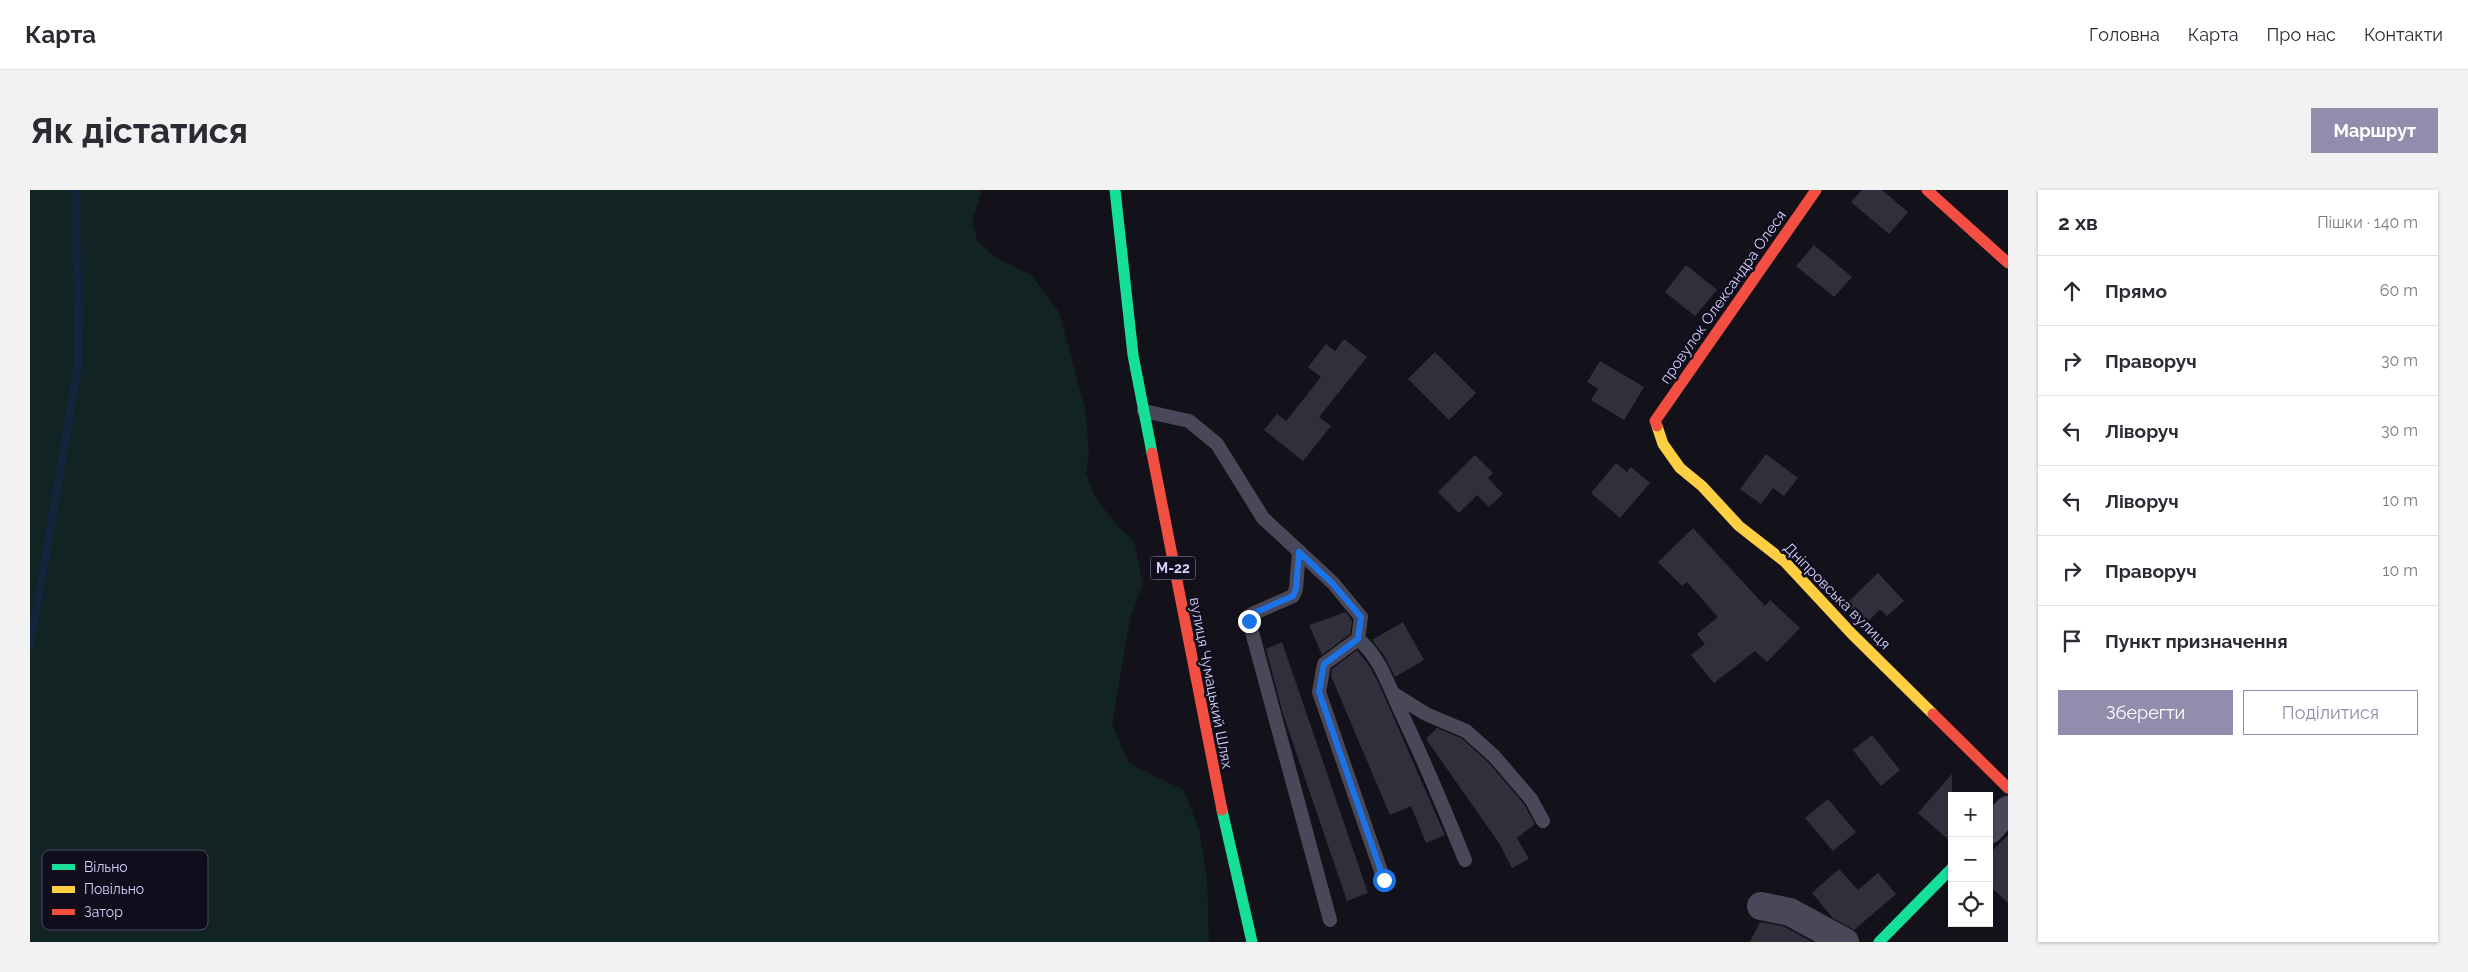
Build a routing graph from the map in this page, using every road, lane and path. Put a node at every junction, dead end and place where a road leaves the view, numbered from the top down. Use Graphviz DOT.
graph roads {
  1 [pos="1115,190"];
  2 [pos="1816,190"];
  3 [pos="1927,190"];
  4 [pos="2008,264"];
  5 [pos="1144,411"];
  6 [pos="1655,421"];
  7 [pos="1299,552"];
  8 [pos="1358,639"];
  9 [pos="1393,694"];
  10 [pos="2008,788"];
  11 [pos="2008,810"];
  12 [pos="1543,821"];
  13 [pos="1993,826"];
  14 [pos="1465,860"];
  15 [pos="1948,872"];
  16 [pos="1384,880"];
  17 [pos="1761,906"];
  18 [pos="1330,920"];
  19 [pos="1252,942"];
  20 [pos="1845,942"];
  21 [pos="1879,942"];
  1 -- 5 [label="main road, вулиця Чумацький Шлях / М-22"];
  2 -- 6 [label="main road, провулок Олександра Олеся"];
  3 -- 4 [label="main road"];
  5 -- 7 [label="lane"];
  5 -- 19 [label="main road, вулиця Чумацький Шлях / М-22"];
  6 -- 10 [label="main road, Дніпровська вулиця"];
  7 -- 8 [label="lane"];
  7 -- 18 [label="lane"];
  8 -- 9 [label="lane"];
  8 -- 16 [label="lane"];
  9 -- 12 [label="lane"];
  9 -- 14 [label="lane"];
  11 -- 13 [label="street"];
  15 -- 21 [label="main road"];
  17 -- 20 [label="street"];
}
